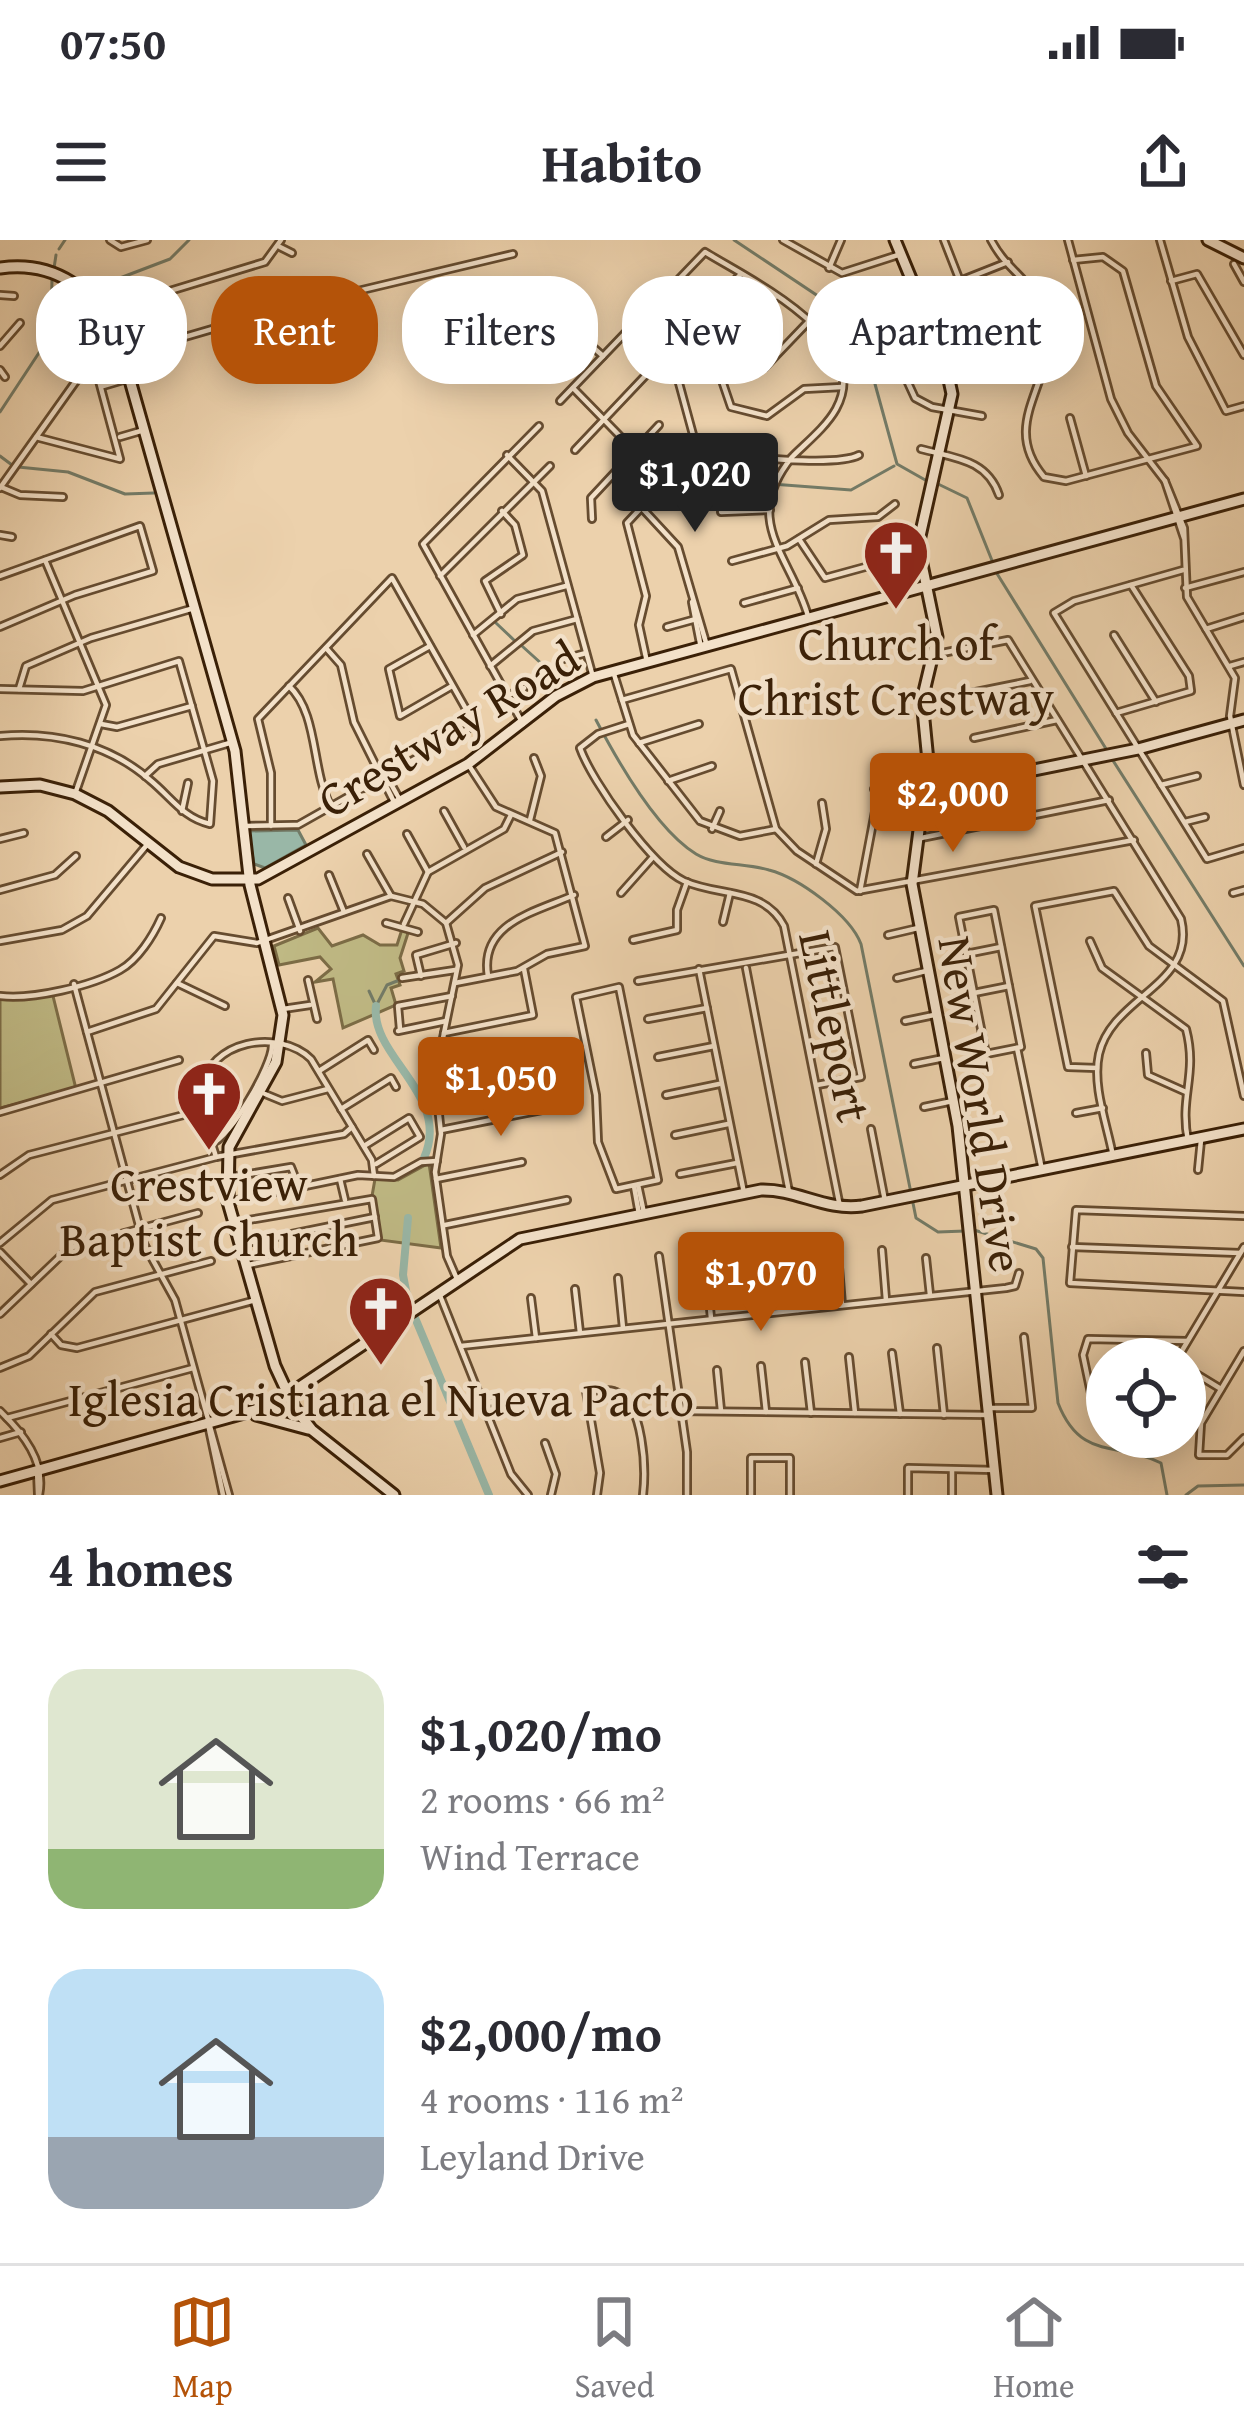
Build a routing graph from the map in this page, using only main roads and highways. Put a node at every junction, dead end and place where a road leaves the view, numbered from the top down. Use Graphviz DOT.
graph roads {
  1 [pos="895,240"];
  2 [pos="1208,240"];
  3 [pos="1239,261"];
  4 [pos="0,268"];
  5 [pos="1244,499"];
  6 [pos="925,586"];
  7 [pos="1244,720"];
  8 [pos="925,783"];
  9 [pos="0,787"];
  10 [pos="247,867"];
  11 [pos="268,875"];
  12 [pos="233,881"];
  13 [pos="253,890"];
  14 [pos="280,1045"];
  15 [pos="1244,1129"];
  16 [pos="225,1156"];
  17 [pos="964,1185"];
  18 [pos="233,1208"];
  19 [pos="280,1381"];
  20 [pos="306,1384"];
  21 [pos="289,1396"];
  22 [pos="271,1406"];
  23 [pos="298,1412"];
  24 [pos="244,1414"];
  25 [pos="312,1430"];
  26 [pos="0,1481"];
  27 [pos="389,1493"];
  28 [pos="998,1495"];
  1 -- 6 [label="main road, New World Drive"];
  2 -- 3 [label="main road"];
  4 -- 10 [label="main road"];
  5 -- 6 [label="main road, Crestway Road"];
  6 -- 8 [label="main road, New World Drive"];
  6 -- 11 [label="main road, Crestway Road"];
  7 -- 8 [label="main road"];
  8 -- 17 [label="main road, New World Drive"];
  9 -- 12 [label="main road, Crestway Road"];
  10 -- 11 [label="main road"];
  10 -- 12 [label="main road"];
  10 -- 13 [label="main road"];
  11 -- 13 [label="main road, Crestway Road"];
  12 -- 13 [label="main road, Crestway Road"];
  13 -- 14 [label="main road"];
  14 -- 16 [label="main road"];
  14 -- 16 [label="main road"];
  15 -- 17 [label="main road"];
  16 -- 18 [label="main road"];
  16 -- 18 [label="main road"];
  17 -- 20 [label="main road"];
  17 -- 28 [label="main road, New World Drive"];
  18 -- 19 [label="main road"];
  19 -- 20 [label="main road"];
  19 -- 21 [label="main road"];
  19 -- 22 [label="main road"];
  20 -- 21 [label="main road"];
  20 -- 23 [label="main road"];
  21 -- 22 [label="main road"];
  21 -- 23 [label="main road"];
  22 -- 24 [label="main road"];
  23 -- 25 [label="main road"];
  24 -- 25 [label="main road"];
  24 -- 26 [label="main road"];
  25 -- 27 [label="main road"];
}
